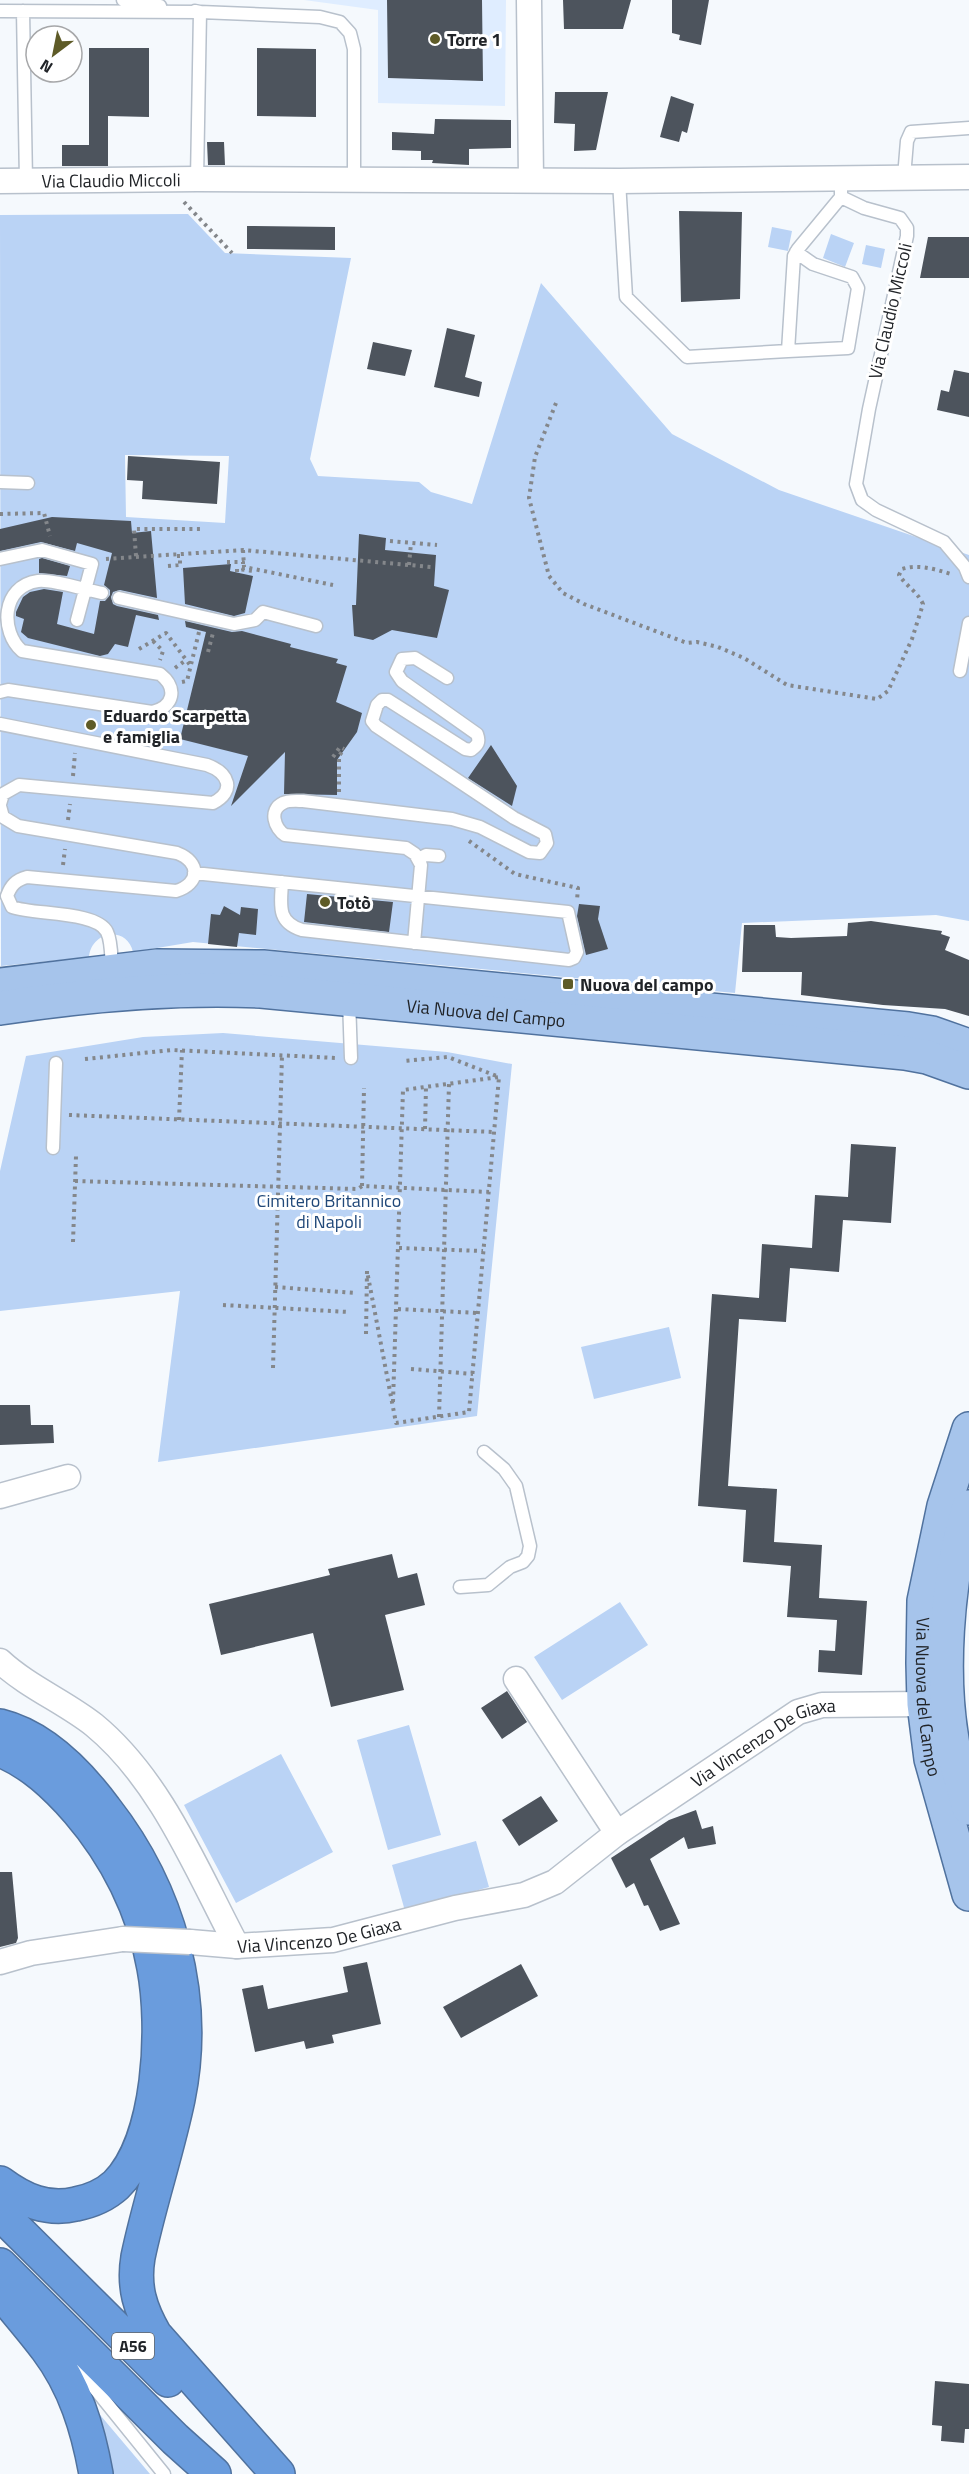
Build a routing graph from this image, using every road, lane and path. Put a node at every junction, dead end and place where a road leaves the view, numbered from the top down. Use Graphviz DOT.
graph roads {
  1 [pos="123,0"];
  2 [pos="529,0"];
  3 [pos="0,11"];
  4 [pos="22,11"];
  5 [pos="200,12"];
  6 [pos="969,128"];
  7 [pos="904,177"];
  8 [pos="969,177"];
  9 [pos="197,179"];
  10 [pos="531,179"];
  11 [pos="354,180"];
  12 [pos="0,181"];
  13 [pos="26,181"];
  14 [pos="620,181"];
  15 [pos="841,187"];
  16 [pos="184,202"];
  17 [pos="796,252"];
  18 [pos="231,254"];
  19 [pos="788,351"];
  20 [pos="556,403"];
  21 [pos="0,482"];
  22 [pos="28,483"];
  23 [pos="0,514"];
  24 [pos="202,529"];
  25 [pos="390,541"];
  26 [pos="411,543"];
  27 [pos="437,545"];
  28 [pos="243,550"];
  29 [pos="55,553"];
  30 [pos="175,554"];
  31 [pos="135,556"];
  32 [pos="121,557"];
  33 [pos="0,558"];
  34 [pos="227,562"];
  35 [pos="409,565"];
  36 [pos="168,566"];
  37 [pos="431,567"];
  38 [pos="243,570"];
  39 [pos="254,571"];
  40 [pos="237,572"];
  41 [pos="964,577"];
  42 [pos="333,585"];
  43 [pos="85,590"];
  44 [pos="102,593"];
  45 [pos="118,598"];
  46 [pos="77,620"];
  47 [pos="969,623"];
  48 [pos="316,626"];
  49 [pos="188,630"];
  50 [pos="139,649"];
  51 [pos="191,666"];
  52 [pos="960,671"];
  53 [pos="447,678"];
  54 [pos="170,686"];
  55 [pos="0,692"];
  56 [pos="0,724"];
  57 [pos="333,757"];
  58 [pos="0,805"];
  59 [pos="338,805"];
  60 [pos="452,819"];
  61 [pos="439,856"];
  62 [pos="418,859"];
  63 [pos="194,873"];
  64 [pos="282,882"];
  65 [pos="418,896"];
  66 [pos="577,902"];
  67 [pos="414,943"];
  68 [pos="112,971"];
  69 [pos="0,985"];
  70 [pos="349,999"];
  71 [pos="0,1008"];
  72 [pos="969,1046"];
  73 [pos="182,1050"];
  74 [pos="282,1055"];
  75 [pos="351,1058"];
  76 [pos="85,1059"];
  77 [pos="403,1061"];
  78 [pos="56,1063"];
  79 [pos="969,1072"];
  80 [pos="499,1077"];
  81 [pos="449,1084"];
  82 [pos="426,1087"];
  83 [pos="364,1088"];
  84 [pos="54,1115"];
  85 [pos="179,1120"];
  86 [pos="280,1124"];
  87 [pos="363,1127"];
  88 [pos="402,1128"];
  89 [pos="425,1129"];
  90 [pos="448,1130"];
  91 [pos="494,1132"];
  92 [pos="52,1148"];
  93 [pos="76,1156"];
  94 [pos="75,1181"];
  95 [pos="278,1186"];
  96 [pos="362,1186"];
  97 [pos="401,1188"];
  98 [pos="446,1190"];
  99 [pos="489,1192"];
  100 [pos="73,1242"];
  101 [pos="399,1248"];
  102 [pos="444,1250"];
  103 [pos="483,1251"];
  104 [pos="275,1287"];
  105 [pos="355,1293"];
  106 [pos="223,1305"];
  107 [pos="275,1308"];
  108 [pos="397,1308"];
  109 [pos="442,1311"];
  110 [pos="349,1312"];
  111 [pos="478,1312"];
  112 [pos="366,1334"];
  113 [pos="273,1368"];
  114 [pos="411,1369"];
  115 [pos="440,1371"];
  116 [pos="473,1374"];
  117 [pos="392,1405"];
  118 [pos="439,1417"];
  119 [pos="969,1429"];
  120 [pos="484,1452"];
  121 [pos="68,1477"];
  122 [pos="0,1496"];
  123 [pos="969,1507"];
  124 [pos="460,1587"];
  125 [pos="0,1661"];
  126 [pos="516,1679"];
  127 [pos="936,1703"];
  128 [pos="0,1726"];
  129 [pos="0,1750"];
  130 [pos="969,1808"];
  131 [pos="617,1833"];
  132 [pos="969,1894"];
  133 [pos="237,1946"];
  134 [pos="0,1962"];
  135 [pos="0,2183"];
  136 [pos="0,2213"];
  137 [pos="0,2267"];
  138 [pos="0,2291"];
  139 [pos="175,2439"];
  140 [pos="96,2474"];
  141 [pos="164,2474"];
  142 [pos="208,2474"];
  143 [pos="214,2474"];
  144 [pos="271,2474"];
  145 [pos="278,2474"];
  1 -- 5 [label="lane"];
  2 -- 10 [label="street"];
  3 -- 4 [label="lane"];
  4 -- 5 [label="lane"];
  4 -- 13 [label="lane, Via Claudio Miccoli"];
  5 -- 9 [label="lane, Via Claudio Miccoli"];
  5 -- 11 [label="lane"];
  6 -- 7 [label="lane"];
  7 -- 8 [label="street, Via Claudio Miccoli"];
  7 -- 15 [label="street, Via Claudio Miccoli"];
  9 -- 11 [label="street, Via Claudio Miccoli"];
  9 -- 13 [label="street, Via Claudio Miccoli"];
  10 -- 11 [label="street, Via Claudio Miccoli"];
  10 -- 14 [label="street, Via Claudio Miccoli"];
  12 -- 13 [label="street, Via Claudio Miccoli"];
  14 -- 15 [label="street, Via Claudio Miccoli"];
  14 -- 19 [label="lane, Via Claudio Miccoli"];
  15 -- 17 [label="lane"];
  15 -- 41 [label="lane, Via Claudio Miccoli"];
  16 -- 18 [label="path"];
  17 -- 19 [label="lane"];
  17 -- 19 [label="lane, Via Claudio Miccoli"];
  20 -- 41 [label="path"];
  21 -- 22 [label="lane"];
  23 -- 29 [label="path"];
  24 -- 31 [label="path"];
  25 -- 26 [label="path"];
  26 -- 27 [label="path"];
  26 -- 35 [label="path"];
  28 -- 30 [label="path"];
  28 -- 35 [label="path"];
  28 -- 39 [label="path"];
  29 -- 33 [label="lane"];
  29 -- 43 [label="lane"];
  30 -- 31 [label="path"];
  30 -- 36 [label="path"];
  31 -- 32 [label="path"];
  34 -- 38 [label="path"];
  35 -- 37 [label="path"];
  38 -- 39 [label="path"];
  38 -- 40 [label="path"];
  39 -- 42 [label="path"];
  43 -- 44 [label="lane"];
  43 -- 46 [label="lane"];
  43 -- 54 [label="lane"];
  45 -- 48 [label="lane"];
  47 -- 52 [label="lane"];
  49 -- 51 [label="path"];
  50 -- 51 [label="path"];
  51 -- 54 [label="path"];
  53 -- 60 [label="lane"];
  54 -- 55 [label="lane"];
  56 -- 58 [label="lane"];
  57 -- 59 [label="path"];
  58 -- 63 [label="lane"];
  59 -- 60 [label="lane"];
  59 -- 62 [label="lane"];
  60 -- 66 [label="path"];
  61 -- 62 [label="lane"];
  62 -- 65 [label="lane"];
  63 -- 64 [label="lane"];
  63 -- 68 [label="lane"];
  64 -- 65 [label="lane"];
  64 -- 67 [label="lane"];
  65 -- 67 [label="lane"];
  65 -- 67 [label="lane"];
  68 -- 69 [label="main road, Via Nuova del Campo"];
  68 -- 72 [label="main road, Via Nuova del Campo"];
  70 -- 71 [label="main road, Via Nuova del Campo"];
  70 -- 75 [label="lane"];
  70 -- 79 [label="main road, Via Nuova del Campo"];
  73 -- 74 [label="path"];
  73 -- 76 [label="path"];
  73 -- 85 [label="path"];
  74 -- 75 [label="path"];
  74 -- 86 [label="path"];
  77 -- 80 [label="path"];
  78 -- 84 [label="lane"];
  80 -- 81 [label="path"];
  80 -- 91 [label="path"];
  81 -- 82 [label="path"];
  81 -- 90 [label="path"];
  82 -- 88 [label="path"];
  82 -- 89 [label="path"];
  83 -- 87 [label="path"];
  84 -- 85 [label="path"];
  84 -- 92 [label="lane"];
  85 -- 86 [label="path"];
  86 -- 87 [label="path"];
  86 -- 95 [label="path"];
  87 -- 88 [label="path"];
  87 -- 96 [label="path"];
  88 -- 89 [label="path"];
  88 -- 97 [label="path"];
  89 -- 90 [label="path"];
  90 -- 91 [label="path"];
  90 -- 98 [label="path"];
  91 -- 99 [label="path"];
  93 -- 94 [label="path"];
  94 -- 95 [label="path"];
  94 -- 100 [label="path"];
  95 -- 96 [label="path"];
  95 -- 104 [label="path"];
  96 -- 97 [label="path"];
  97 -- 98 [label="path"];
  97 -- 101 [label="path"];
  98 -- 99 [label="path"];
  98 -- 102 [label="path"];
  99 -- 103 [label="path"];
  101 -- 102 [label="path"];
  101 -- 108 [label="path"];
  102 -- 103 [label="path"];
  102 -- 109 [label="path"];
  103 -- 111 [label="path"];
  104 -- 105 [label="path"];
  104 -- 107 [label="path"];
  106 -- 107 [label="path"];
  107 -- 110 [label="path"];
  107 -- 113 [label="path"];
  108 -- 109 [label="path"];
  108 -- 117 [label="path"];
  109 -- 111 [label="path"];
  109 -- 115 [label="path"];
  111 -- 116 [label="path"];
  112 -- 117 [label="path"];
  114 -- 115 [label="path"];
  115 -- 116 [label="path"];
  115 -- 118 [label="path"];
  116 -- 118 [label="path"];
  117 -- 118 [label="path"];
  119 -- 127 [label="main road, Via Nuova del Campo"];
  120 -- 124 [label="lane"];
  121 -- 122 [label="street"];
  123 -- 127 [label="main road, Via Nuova del Campo"];
  125 -- 133 [label="street"];
  126 -- 131 [label="street"];
  127 -- 130 [label="main road, Via Nuova del Campo"];
  127 -- 131 [label="street, Via Vincenzo De Giaxa"];
  127 -- 132 [label="main road, Via Nuova del Campo"];
  128 -- 145 [label="highway"];
  129 -- 135 [label="highway"];
  131 -- 133 [label="street, Via Vincenzo De Giaxa"];
  133 -- 134 [label="street, Via Vincenzo De Giaxa, bridge"];
  136 -- 144 [label="highway, A56"];
  137 -- 139 [label="highway, A56"];
  137 -- 141 [label="lane"];
  138 -- 140 [label="highway"];
  139 -- 142 [label="highway"];
  139 -- 143 [label="highway, A56"];
}
